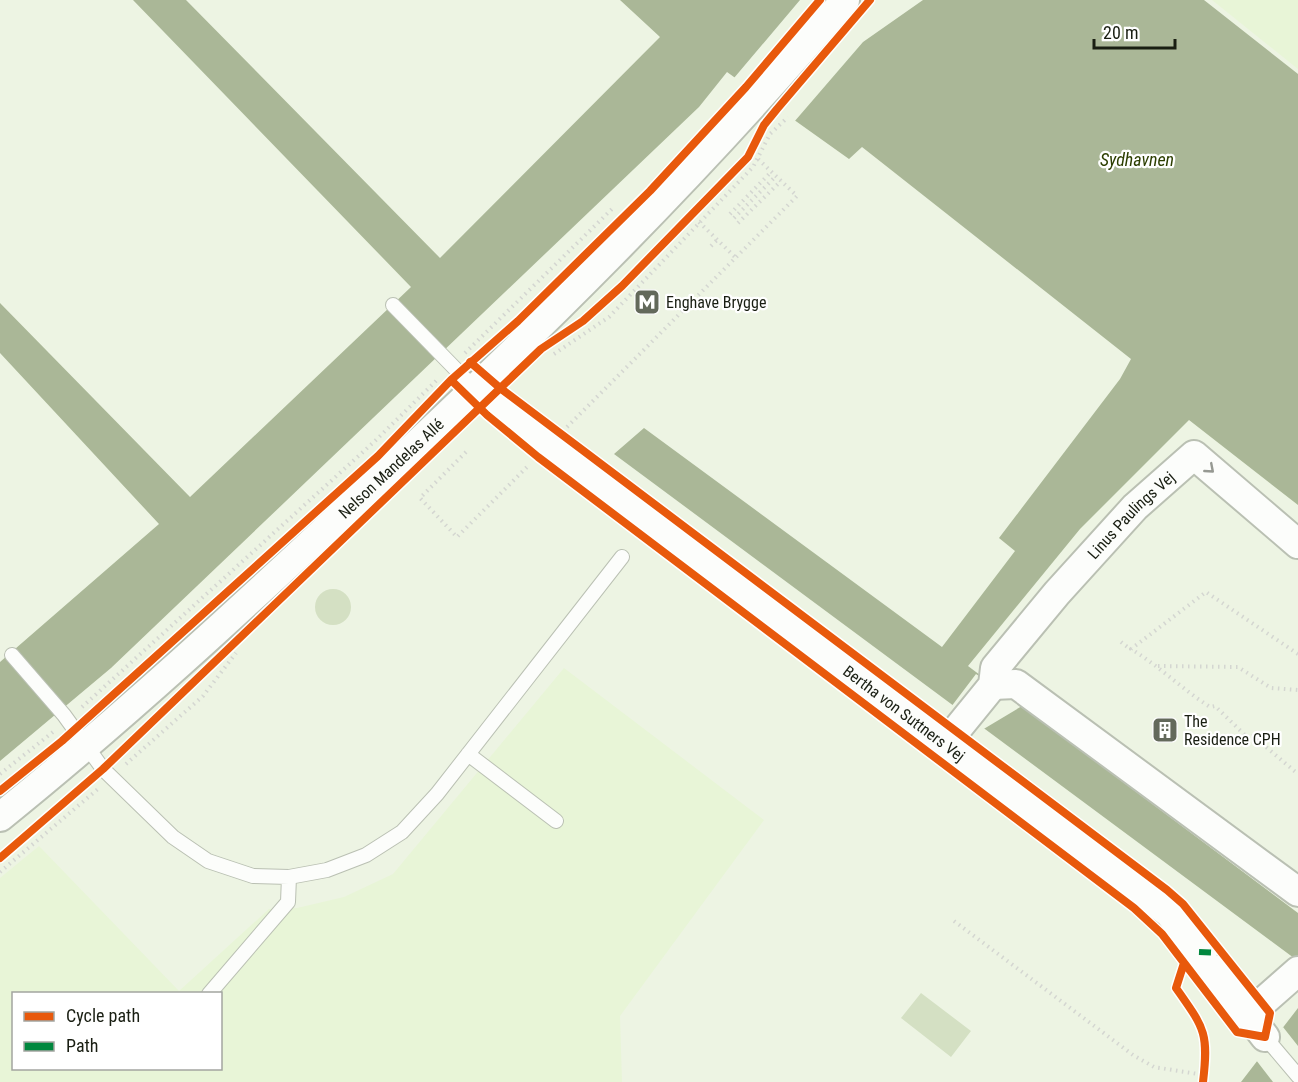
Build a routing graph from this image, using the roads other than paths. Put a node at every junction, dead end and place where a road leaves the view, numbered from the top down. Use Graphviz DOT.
graph roads {
  1 [pos="845,0"];
  2 [pos="393,305"];
  3 [pos="475,389"];
  4 [pos="1298,544"];
  5 [pos="622,557"];
  6 [pos="12,655"];
  7 [pos="993,685"];
  8 [pos="945,744"];
  9 [pos="87,746"];
  10 [pos="468,754"];
  11 [pos="0,817"];
  12 [pos="555,821"];
  13 [pos="289,878"];
  14 [pos="1298,892"];
  15 [pos="1298,971"];
  16 [pos="210,992"];
  17 [pos="1257,1026"];
  18 [pos="1298,1076"];
  1 -- 3 [label="street, Nelson Mandelas Allé"];
  2 -- 3 [label="lane"];
  3 -- 8 [label="street, Bertha von Suttners Vej"];
  3 -- 9 [label="street, Nelson Mandelas Allé"];
  7 -- 4 [label="street, Linus Paulings Vej, one-way"];
  5 -- 10 [label="lane"];
  6 -- 9 [label="lane"];
  7 -- 8 [label="street, Linus Paulings Vej"];
  7 -- 14 [label="street"];
  8 -- 17 [label="street, Bertha von Suttners Vej"];
  9 -- 11 [label="street, Nelson Mandelas Allé"];
  9 -- 13 [label="lane"];
  10 -- 12 [label="lane"];
  10 -- 13 [label="lane"];
  13 -- 16 [label="lane"];
  15 -- 17 [label="street"];
  17 -- 18 [label="lane, Bertha von Suttners Vej"];
}
